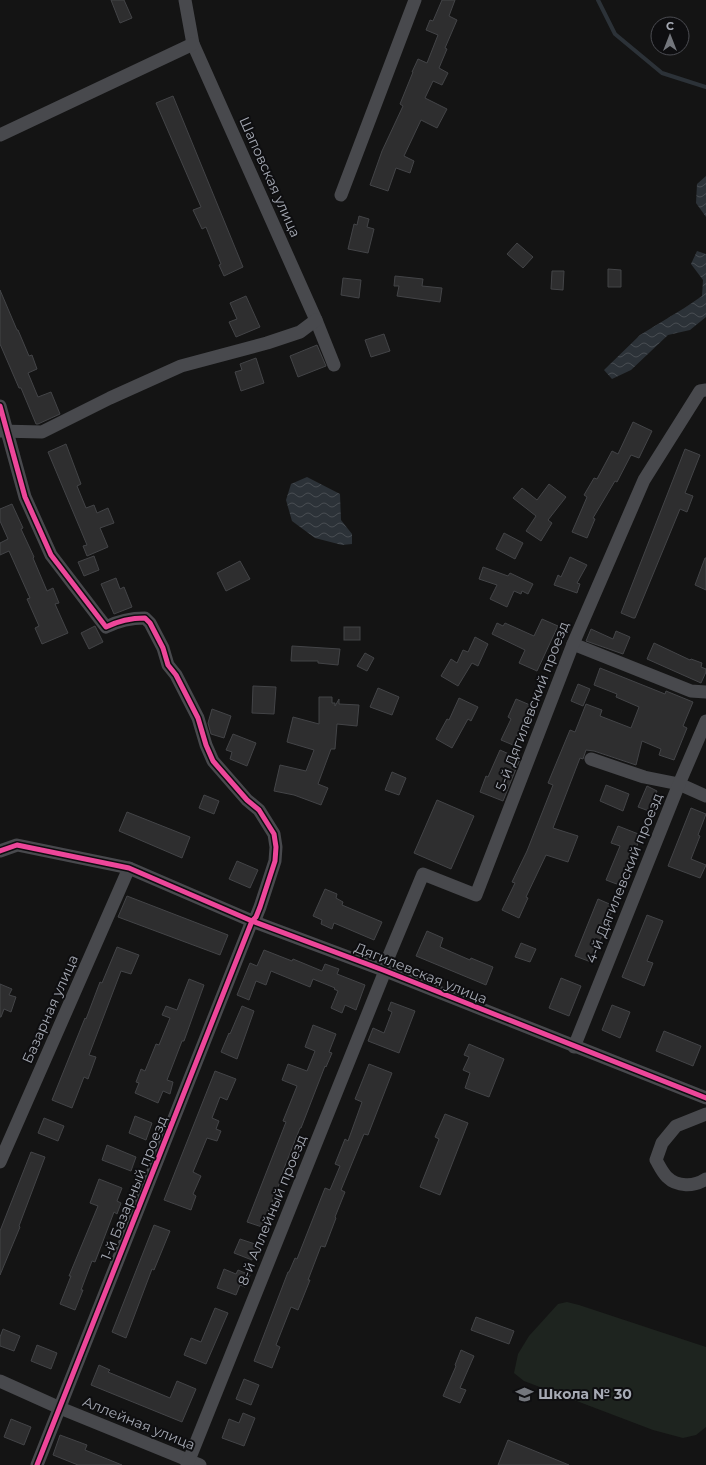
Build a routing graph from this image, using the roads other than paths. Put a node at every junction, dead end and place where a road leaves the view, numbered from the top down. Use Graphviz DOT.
graph roads {
  1 [pos="185,0"];
  2 [pos="415,0"];
  3 [pos="193,44"];
  4 [pos="0,135"];
  5 [pos="341,195"];
  6 [pos="316,320"];
  7 [pos="334,365"];
  8 [pos="703,391"];
  9 [pos="0,406"];
  10 [pos="4,432"];
  11 [pos="573,644"];
  12 [pos="706,692"];
  13 [pos="706,721"];
  14 [pos="591,759"];
  15 [pos="679,784"];
  16 [pos="706,796"];
  17 [pos="0,851"];
  18 [pos="128,868"];
  19 [pos="252,920"];
  20 [pos="384,970"];
  21 [pos="574,1047"];
  22 [pos="706,1098"];
  23 [pos="706,1114"];
  24 [pos="0,1162"];
  25 [pos="706,1179"];
  26 [pos="0,1381"];
  27 [pos="60,1408"];
  28 [pos="192,1463"];
  29 [pos="37,1465"];
  1 -- 3 [label="street, Шаповская улица"];
  2 -- 5 [label="street"];
  3 -- 4 [label="street"];
  3 -- 6 [label="street, Шаповская улица"];
  6 -- 7 [label="street, Шаповская улица"];
  6 -- 10 [label="street"];
  8 -- 11 [label="street, 5-й Дягилевский проезд"];
  9 -- 10 [label="street"];
  10 -- 19 [label="street, 1-й Базарный проезд"];
  11 -- 12 [label="street"];
  11 -- 20 [label="street, 5-й Дягилевский проезд"];
  13 -- 15 [label="street, 4-й Дягилевский проезд"];
  14 -- 15 [label="street"];
  15 -- 16 [label="street"];
  15 -- 21 [label="street, 4-й Дягилевский проезд"];
  17 -- 18 [label="street, Дягилевская улица"];
  18 -- 19 [label="street, Дягилевская улица"];
  18 -- 24 [label="street, Базарная улица"];
  19 -- 20 [label="street, Дягилевская улица"];
  19 -- 27 [label="street, 1-й Базарный проезд"];
  20 -- 21 [label="street, Дягилевская улица"];
  20 -- 28 [label="street, 8-й Аллейный проезд"];
  21 -- 22 [label="street, Дягилевская улица"];
  23 -- 25 [label="street"];
  26 -- 27 [label="street, Аллейная улица"];
  27 -- 28 [label="street, Аллейная улица"];
  27 -- 29 [label="street, 1-й Базарный проезд"];
}
